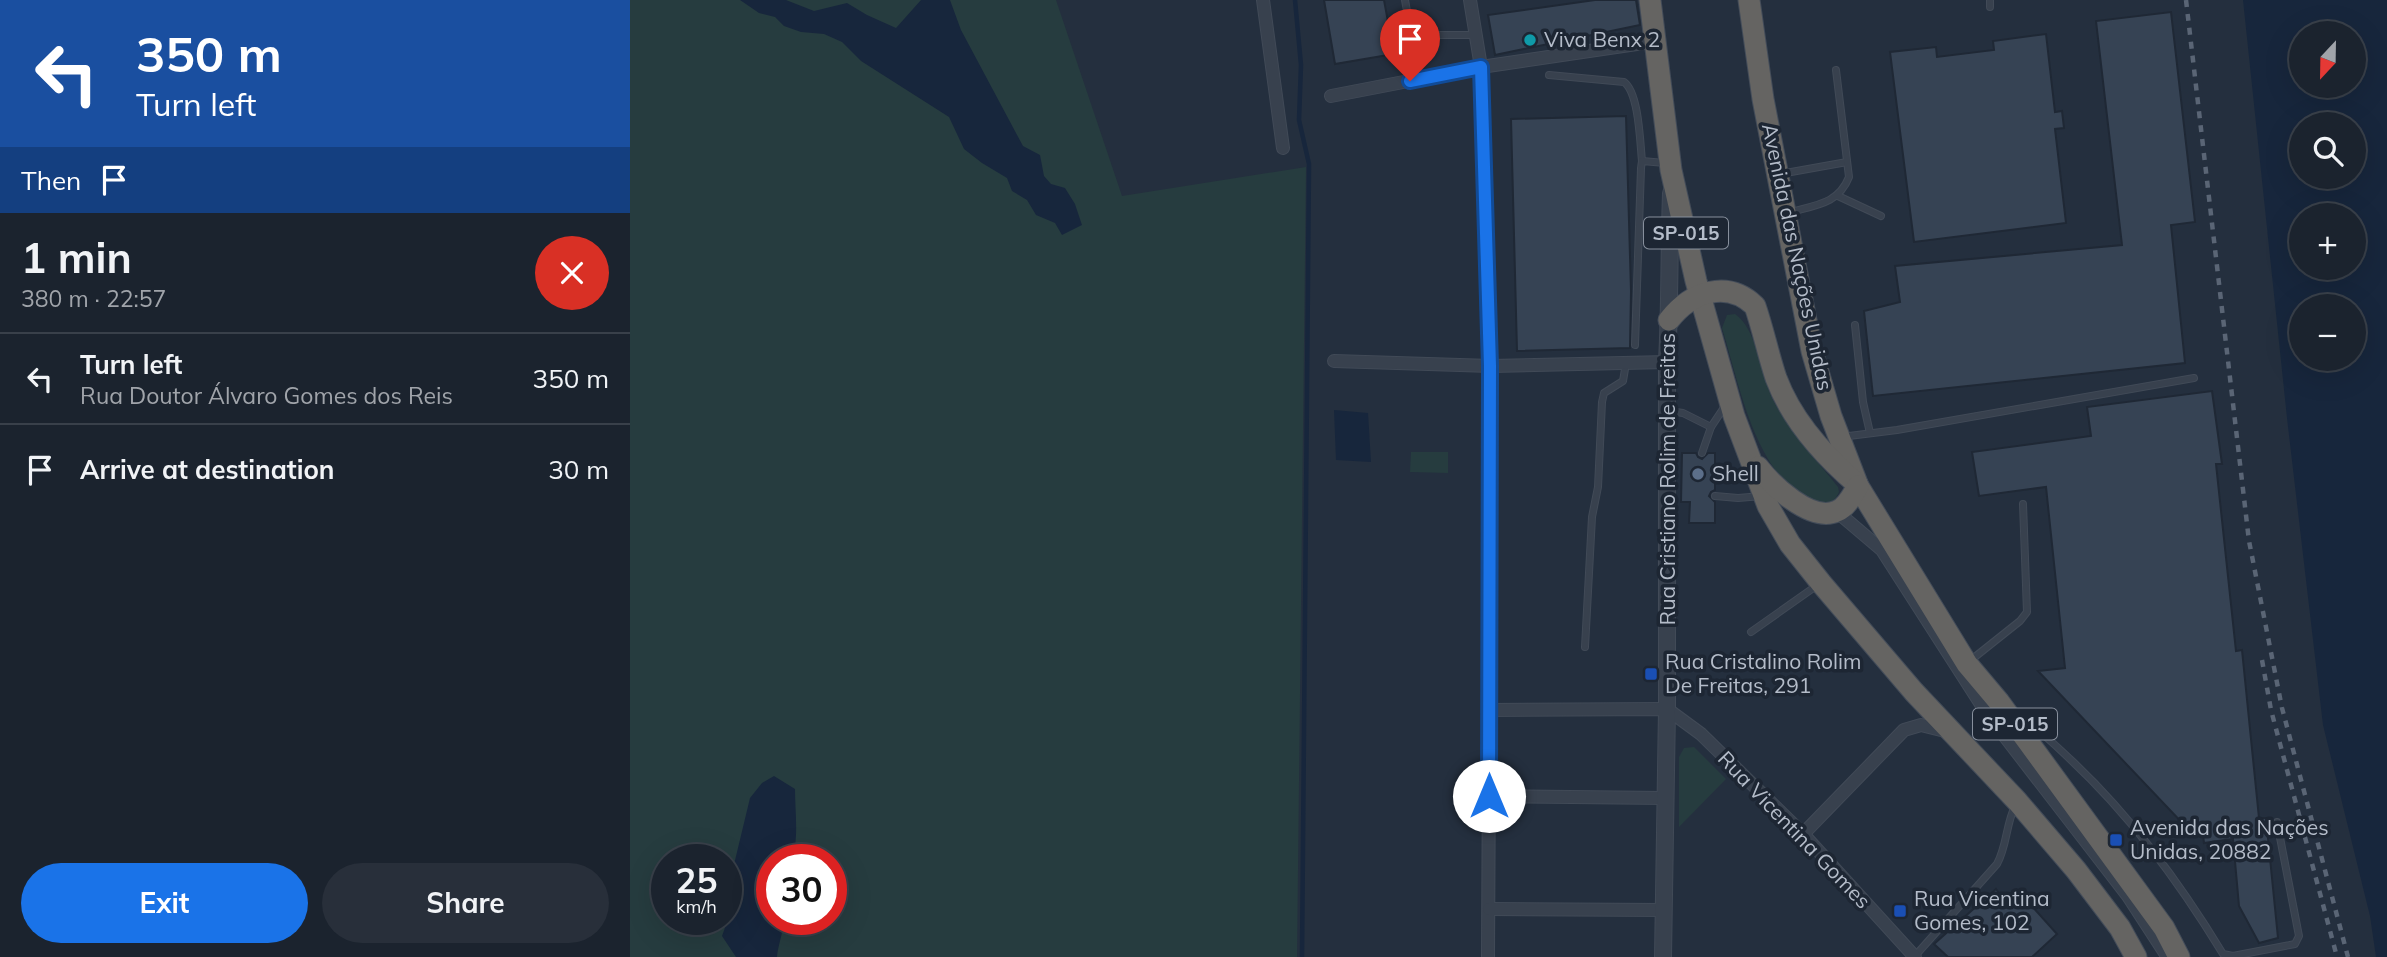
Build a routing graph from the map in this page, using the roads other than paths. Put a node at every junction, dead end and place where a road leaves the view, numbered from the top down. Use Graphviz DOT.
graph roads {
  1 [pos="1264,0"];
  2 [pos="1405,0"];
  3 [pos="1470,0"];
  4 [pos="1650,0"];
  5 [pos="1749,0"];
  6 [pos="1476,35"];
  7 [pos="1657,41"];
  8 [pos="1481,67"];
  9 [pos="1836,70"];
  10 [pos="1549,75"];
  11 [pos="1331,96"];
  12 [pos="1283,149"];
  13 [pos="1642,161"];
  14 [pos="1847,162"];
  15 [pos="1671,167"];
  16 [pos="1778,174"];
  17 [pos="1838,197"];
  18 [pos="1786,214"];
  19 [pos="1881,216"];
  20 [pos="1700,296"];
  21 [pos="1669,320"];
  22 [pos="1856,325"];
  23 [pos="1635,345"];
  24 [pos="1334,361"];
  25 [pos="1667,362"];
  26 [pos="1626,363"];
  27 [pos="1490,366"];
  28 [pos="2194,378"];
  29 [pos="1729,398"];
  30 [pos="1667,411"];
  31 [pos="1711,427"];
  32 [pos="1870,433"];
  33 [pos="1839,437"];
  34 [pos="1702,453"];
  35 [pos="1748,454"];
  36 [pos="1858,486"];
  37 [pos="1715,496"];
  38 [pos="1764,496"];
  39 [pos="2023,504"];
  40 [pos="1836,512"];
  41 [pos="1821,583"];
  42 [pos="1751,632"];
  43 [pos="1584,647"];
  44 [pos="1967,664"];
  45 [pos="1999,702"];
  46 [pos="1667,709"];
  47 [pos="1489,710"];
  48 [pos="1952,733"];
  49 [pos="1489,796"];
  50 [pos="1665,799"];
  51 [pos="2017,801"];
  52 [pos="2277,822"];
  53 [pos="1804,834"];
  54 [pos="1489,909"];
  55 [pos="1664,910"];
  56 [pos="2130,952"];
  57 [pos="1666,954"];
  58 [pos="1488,957"];
  59 [pos="1915,957"];
  60 [pos="2168,957"];
  61 [pos="2179,957"];
  1 -- 12 [label="street"];
  2 -- 6 [label="lane"];
  3 -- 6 [label="street"];
  4 -- 7 [label="highway, SP-015"];
  5 -- 16 [label="highway, Avenida das Nações Unidas / SP-015"];
  6 -- 8 [label="street"];
  7 -- 8 [label="street"];
  7 -- 15 [label="highway, SP-015"];
  8 -- 11 [label="street"];
  8 -- 27 [label="street"];
  9 -- 14 [label="lane"];
  10 -- 13 [label="lane"];
  13 -- 15 [label="lane"];
  13 -- 23 [label="lane"];
  14 -- 16 [label="lane"];
  14 -- 17 [label="lane"];
  15 -- 20 [label="highway, SP-015"];
  15 -- 21 [label="street, Rua Cristiano Rolim de Freitas"];
  16 -- 18 [label="highway, Avenida das Nações Unidas / SP-015"];
  17 -- 18 [label="lane"];
  17 -- 19 [label="lane"];
  18 -- 33 [label="highway, Avenida das Nações Unidas / SP-015"];
  20 -- 21 [label="highway"];
  20 -- 29 [label="highway, SP-015"];
  20 -- 36 [label="highway"];
  21 -- 25 [label="street, Rua Cristiano Rolim de Freitas"];
  22 -- 32 [label="lane"];
  24 -- 27 [label="street"];
  25 -- 26 [label="street"];
  25 -- 30 [label="street, Rua Cristiano Rolim de Freitas"];
  26 -- 27 [label="street"];
  26 -- 43 [label="lane"];
  27 -- 47 [label="street"];
  28 -- 32 [label="lane"];
  29 -- 31 [label="lane"];
  29 -- 35 [label="highway, SP-015"];
  30 -- 31 [label="lane"];
  30 -- 46 [label="street, Rua Cristiano Rolim de Freitas"];
  31 -- 34 [label="lane"];
  32 -- 33 [label="lane"];
  33 -- 36 [label="highway, Avenida das Nações Unidas / SP-015"];
  35 -- 38 [label="highway, SP-015"];
  35 -- 40 [label="highway"];
  36 -- 40 [label="highway"];
  36 -- 44 [label="highway, Avenida das Nações Unidas / SP-015"];
  37 -- 38 [label="lane"];
  38 -- 41 [label="highway, SP-015"];
  39 -- 44 [label="lane"];
  40 -- 60 [label="street"];
  41 -- 42 [label="lane"];
  41 -- 48 [label="highway, SP-015"];
  44 -- 45 [label="highway, Avenida das Nações Unidas / SP-015"];
  45 -- 52 [label="lane"];
  45 -- 61 [label="highway, Avenida das Nações Unidas / SP-015"];
  46 -- 47 [label="street"];
  46 -- 50 [label="street, Rua Cristiano Rolim de Freitas"];
  46 -- 53 [label="street, Rua Vicentina Gomes"];
  47 -- 49 [label="street"];
  48 -- 51 [label="highway, SP-015"];
  48 -- 53 [label="street"];
  49 -- 50 [label="street"];
  49 -- 54 [label="street"];
  50 -- 55 [label="street, Rua Cristiano Rolim de Freitas"];
  51 -- 56 [label="highway, SP-015"];
  51 -- 59 [label="lane"];
  53 -- 59 [label="street, Rua Vicentina Gomes"];
  54 -- 55 [label="street"];
  54 -- 58 [label="street"];
  55 -- 57 [label="street, Rua Cristiano Rolim de Freitas"];
}
